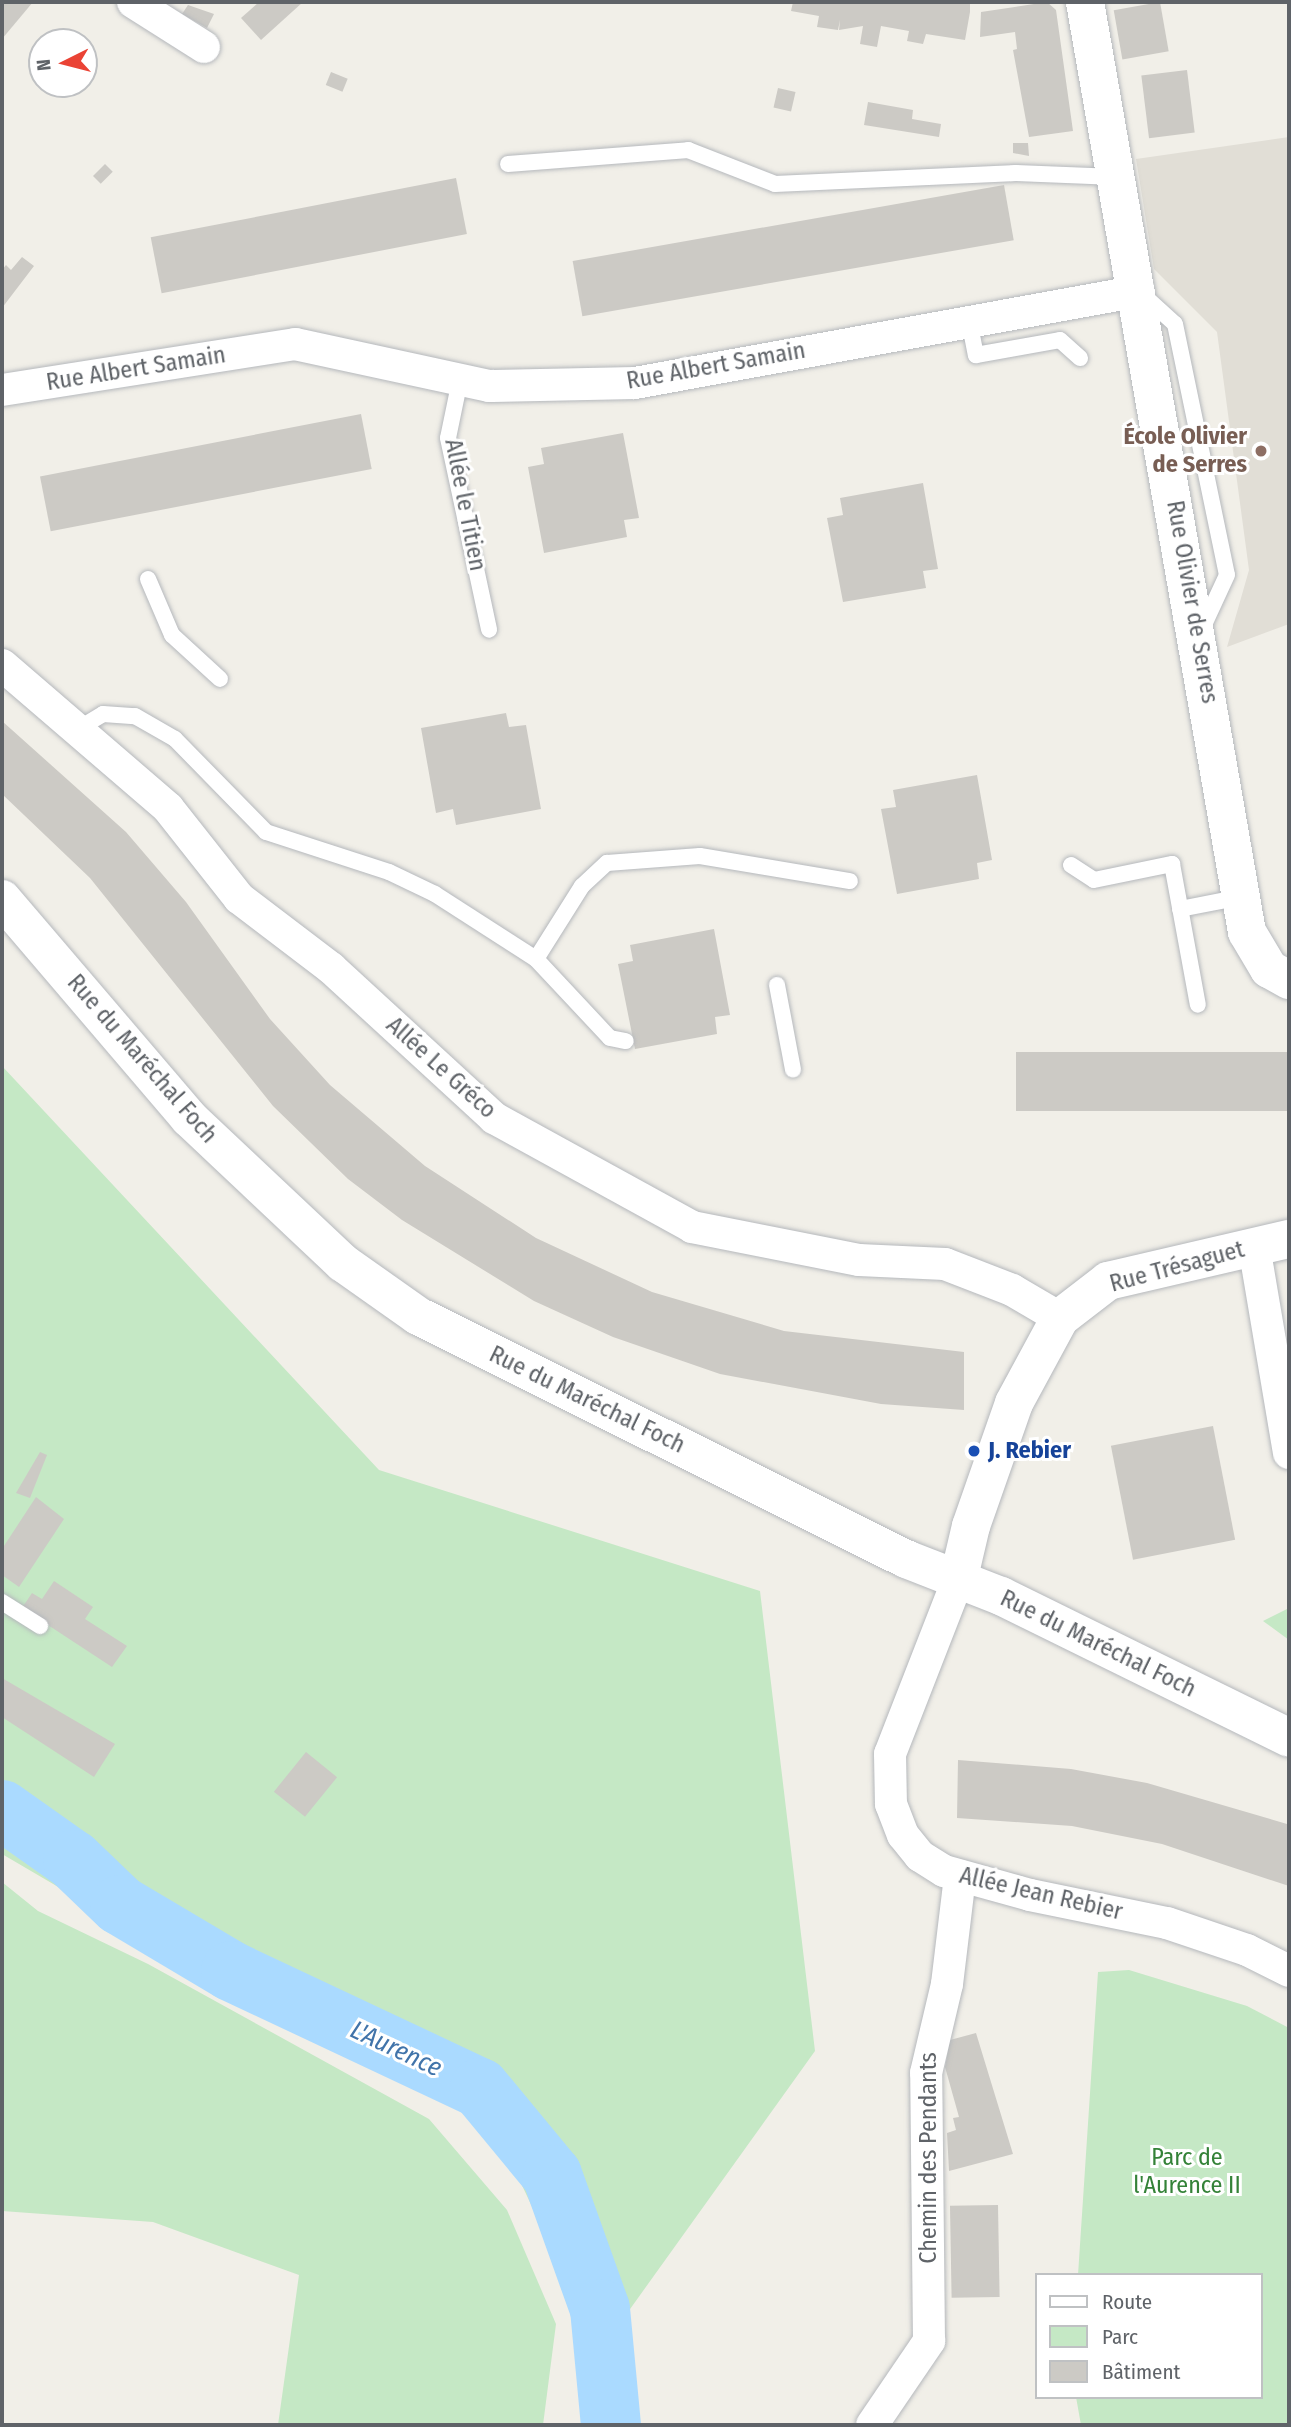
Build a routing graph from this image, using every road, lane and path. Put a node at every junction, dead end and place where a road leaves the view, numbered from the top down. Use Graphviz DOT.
graph roads {
  1 [pos="134,2"];
  2 [pos="1086,2"];
  3 [pos="204,47"];
  4 [pos="508,164"];
  5 [pos="1118,178"];
  6 [pos="1139,292"];
  7 [pos="969,320"];
  8 [pos="1080,358"];
  9 [pos="460,380"];
  10 [pos="2,390"];
  11 [pos="148,579"];
  12 [pos="489,630"];
  13 [pos="2,665"];
  14 [pos="220,679"];
  15 [pos="79,729"];
  16 [pos="1071,865"];
  17 [pos="850,881"];
  18 [pos="1241,897"];
  19 [pos="2,899"];
  20 [pos="1180,909"];
  21 [pos="536,959"];
  22 [pos="1289,980"];
  23 [pos="777,985"];
  24 [pos="1198,1005"];
  25 [pos="626,1041"];
  26 [pos="793,1070"];
  27 [pos="1272,1243"];
  28 [pos="1060,1318"];
  29 [pos="1289,1453"];
  30 [pos="959,1577"];
  31 [pos="2,1602"];
  32 [pos="40,1626"];
  33 [pos="1289,1738"];
  34 [pos="960,1876"];
  35 [pos="1289,1971"];
  36 [pos="872,2425"];
  1 -- 3 [label="street"];
  2 -- 5 [label="street, Rue Olivier de Serres"];
  4 -- 5 [label="lane"];
  5 -- 6 [label="street, Rue Olivier de Serres"];
  6 -- 7 [label="street, Rue Albert Samain"];
  6 -- 18 [label="street, Rue Olivier de Serres"];
  7 -- 8 [label="lane"];
  7 -- 9 [label="street, Rue Albert Samain"];
  9 -- 10 [label="street, Rue Albert Samain"];
  9 -- 12 [label="lane, Allée le Titien"];
  11 -- 14 [label="lane"];
  13 -- 15 [label="street, Allée Le Gréco"];
  15 -- 21 [label="lane"];
  15 -- 28 [label="street, Allée Le Gréco"];
  16 -- 20 [label="lane"];
  17 -- 21 [label="lane"];
  18 -- 20 [label="lane"];
  18 -- 22 [label="street, Rue Olivier de Serres"];
  19 -- 30 [label="street, Rue du Maréchal Foch"];
  20 -- 24 [label="lane"];
  21 -- 25 [label="lane"];
  23 -- 26 [label="lane"];
  27 -- 28 [label="street, Rue Trésaguet"];
  27 -- 29 [label="street"];
  28 -- 30 [label="street, Rue Trésaguet"];
  30 -- 33 [label="street, Rue du Maréchal Foch"];
  30 -- 34 [label="street, Allée Jean Rebier"];
  31 -- 32 [label="lane"];
  34 -- 35 [label="street, Allée Jean Rebier"];
  34 -- 36 [label="street, Chemin des Pendants"];
}
